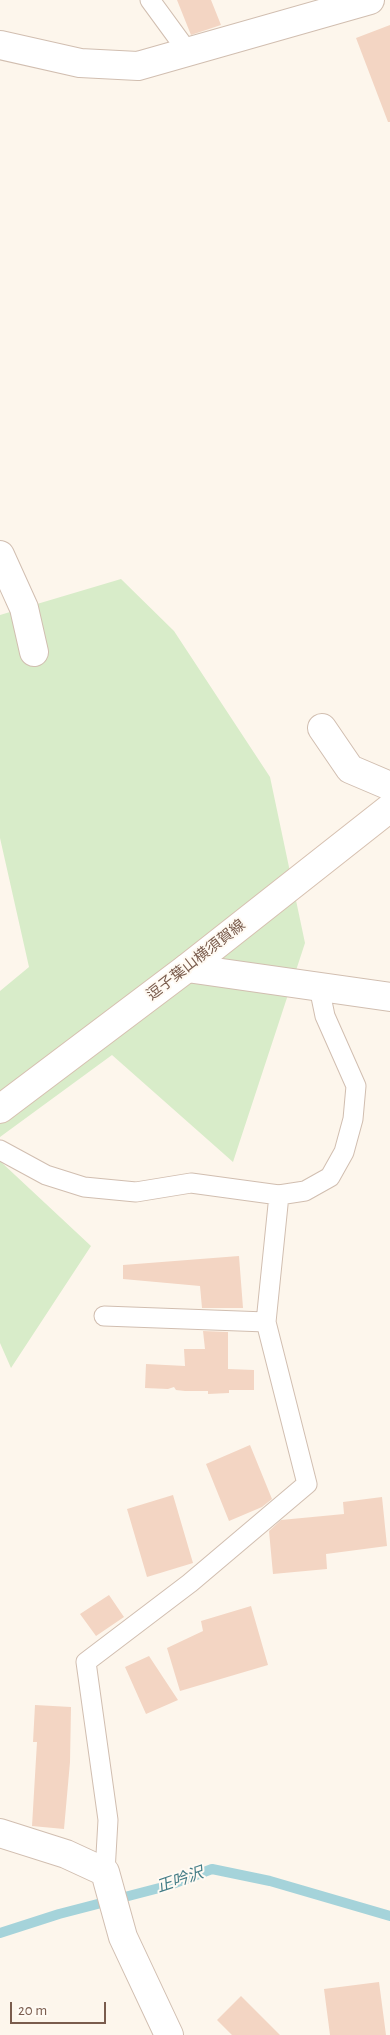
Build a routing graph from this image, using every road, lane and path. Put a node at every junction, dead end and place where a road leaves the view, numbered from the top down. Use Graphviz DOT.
graph roads {
  1 [pos="150,0"];
  2 [pos="370,0"];
  3 [pos="0,45"];
  4 [pos="188,52"];
  5 [pos="0,555"];
  6 [pos="34,652"];
  7 [pos="322,728"];
  8 [pos="390,786"];
  9 [pos="390,808"];
  10 [pos="187,968"];
  11 [pos="319,987"];
  12 [pos="390,997"];
  13 [pos="0,1109"];
  14 [pos="0,1150"];
  15 [pos="279,1195"];
  16 [pos="104,1316"];
  17 [pos="266,1322"];
  18 [pos="0,1833"];
  19 [pos="106,1872"];
  20 [pos="169,2035"];
  1 -- 4 [label="lane"];
  2 -- 4 [label="street"];
  3 -- 4 [label="street"];
  5 -- 6 [label="street"];
  7 -- 8 [label="street"];
  9 -- 10 [label="street, 逗子葉山横須賀線"];
  10 -- 11 [label="street"];
  10 -- 13 [label="street, 逗子葉山横須賀線"];
  11 -- 12 [label="street"];
  11 -- 15 [label="lane"];
  14 -- 15 [label="lane"];
  15 -- 17 [label="lane"];
  16 -- 17 [label="lane"];
  17 -- 19 [label="lane"];
  18 -- 19 [label="street"];
  19 -- 20 [label="street"];
}
